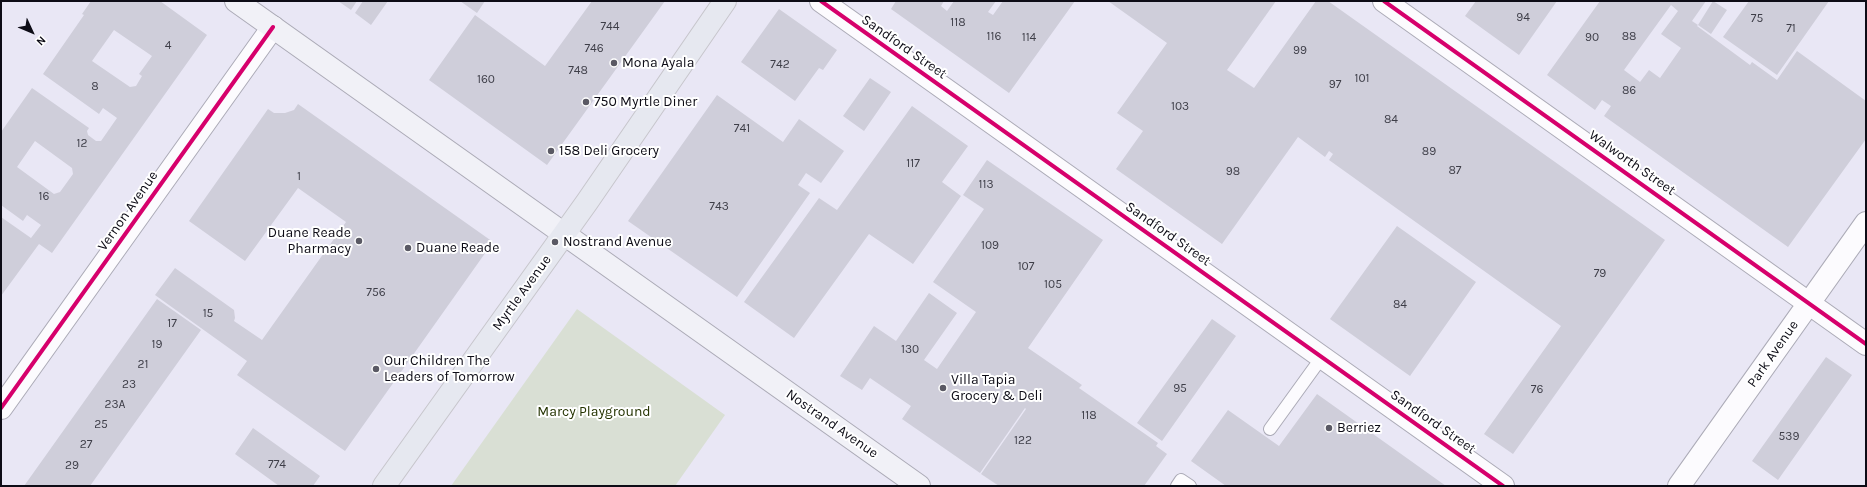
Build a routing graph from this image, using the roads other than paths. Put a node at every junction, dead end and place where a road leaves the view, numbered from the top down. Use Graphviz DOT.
graph roads {
  1 [pos="236,1"];
  2 [pos="726,1"];
  3 [pos="821,1"];
  4 [pos="1384,1"];
  5 [pos="272,27"];
  6 [pos="1866,223"];
  7 [pos="564,234"];
  8 [pos="1809,303"];
  9 [pos="1866,344"];
  10 [pos="1322,357"];
  11 [pos="1,408"];
  12 [pos="1270,429"];
  13 [pos="384,486"];
  14 [pos="919,486"];
  15 [pos="1177,486"];
  16 [pos="1190,486"];
  17 [pos="1503,486"];
  18 [pos="1680,486"];
  1 -- 5 [label="main road, Nostrand Avenue"];
  2 -- 7 [label="main road, Myrtle Avenue"];
  3 -- 10 [label="street, Sandford Street"];
  4 -- 8 [label="street, Walworth Street"];
  5 -- 7 [label="main road, Nostrand Avenue"];
  5 -- 11 [label="street, Vernon Avenue"];
  6 -- 8 [label="street, Park Avenue"];
  7 -- 13 [label="main road, Myrtle Avenue"];
  7 -- 14 [label="main road, Nostrand Avenue"];
  8 -- 9 [label="street, Walworth Street"];
  8 -- 18 [label="street, Park Avenue"];
  10 -- 12 [label="lane"];
  10 -- 17 [label="street, Sandford Street"];
  15 -- 16 [label="lane"];
}
